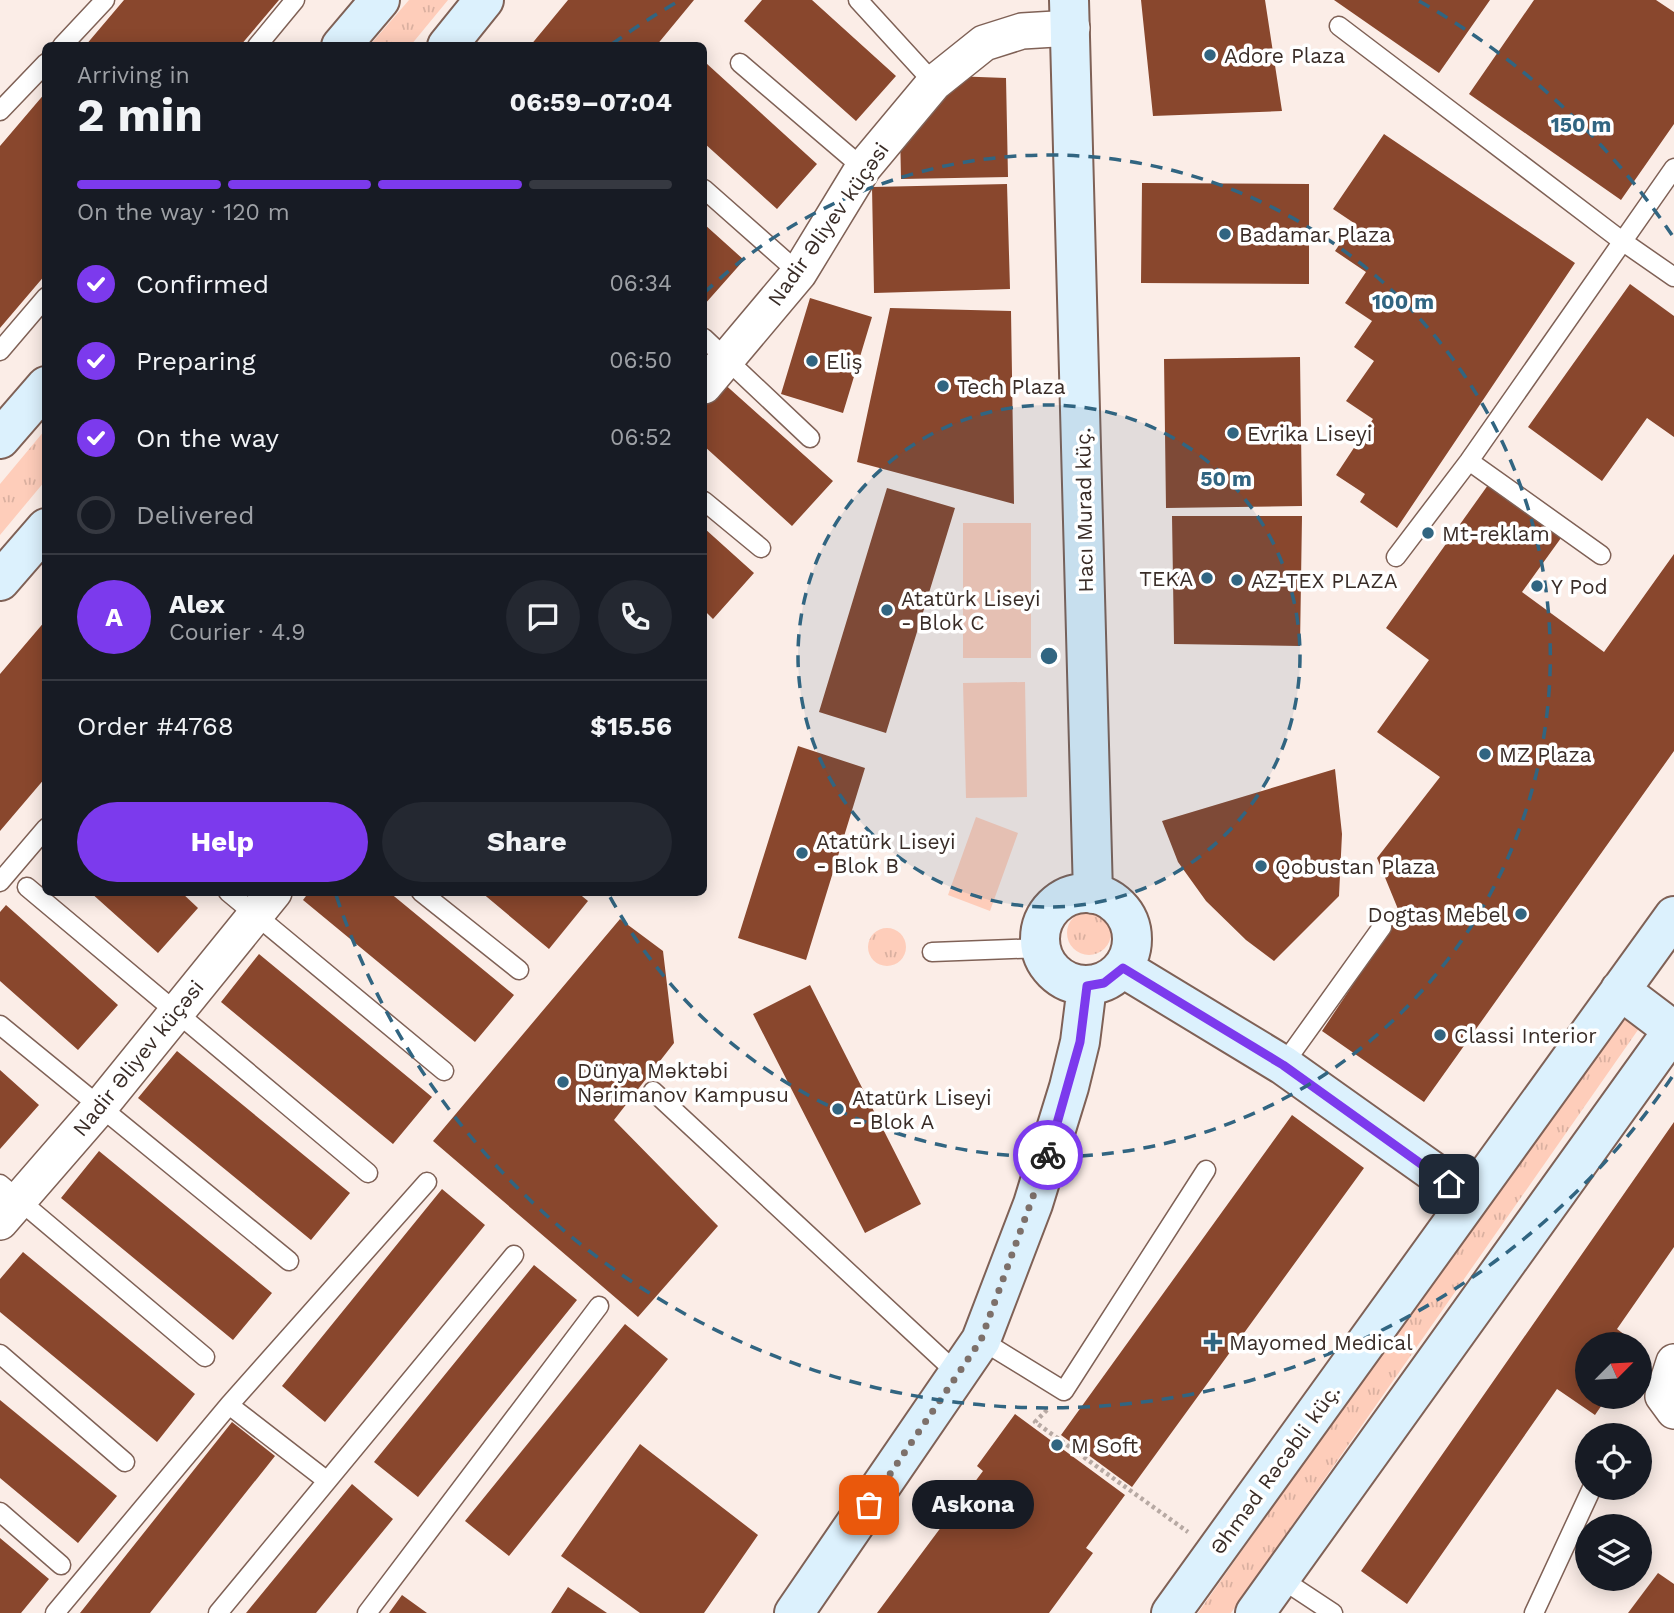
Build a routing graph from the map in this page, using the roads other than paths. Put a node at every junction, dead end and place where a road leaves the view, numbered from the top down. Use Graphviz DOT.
graph roads {
  1 [pos="105,0"];
  2 [pos="295,0"];
  3 [pos="380,0"];
  4 [pos="484,0"];
  5 [pos="858,0"];
  6 [pos="1070,14"];
  7 [pos="1339,26"];
  8 [pos="66,42"];
  9 [pos="261,42"];
  10 [pos="344,42"];
  11 [pos="450,42"];
  12 [pos="740,63"];
  13 [pos="42,67"];
  14 [pos="934,83"];
  15 [pos="0,111"];
  16 [pos="1674,168"];
  17 [pos="863,169"];
  18 [pos="707,192"];
  19 [pos="1622,241"];
  20 [pos="799,273"];
  21 [pos="1674,276"];
  22 [pos="42,302"];
  23 [pos="716,349"];
  24 [pos="0,351"];
  25 [pos="707,377"];
  26 [pos="42,391"];
  27 [pos="810,438"];
  28 [pos="0,439"];
  29 [pos="1469,461"];
  30 [pos="707,503"];
  31 [pos="42,533"];
  32 [pos="761,548"];
  33 [pos="1601,555"];
  34 [pos="1396,557"];
  35 [pos="0,582"];
  36 [pos="42,833"];
  37 [pos="0,881"];
  38 [pos="27,887"];
  39 [pos="1093,894"];
  40 [pos="240,896"];
  41 [pos="426,896"];
  42 [pos="264,904"];
  43 [pos="1674,916"];
  44 [pos="1382,927"];
  45 [pos="1041,948"];
  46 [pos="932,952"];
  47 [pos="1123,968"];
  48 [pos="519,971"];
  49 [pos="1087,986"];
  50 [pos="1620,990"];
  51 [pos="176,1011"];
  52 [pos="0,1025"];
  53 [pos="1674,1030"];
  54 [pos="1283,1065"];
  55 [pos="444,1071"];
  56 [pos="653,1091"];
  57 [pos="99,1108"];
  58 [pos="1206,1170"];
  59 [pos="368,1173"];
  60 [pos="427,1182"];
  61 [pos="1470,1198"];
  62 [pos="6,1202"];
  63 [pos="514,1255"];
  64 [pos="289,1261"];
  65 [pos="599,1306"];
  66 [pos="981,1340"];
  67 [pos="0,1354"];
  68 [pos="205,1357"];
  69 [pos="1674,1362"];
  70 [pos="959,1375"];
  71 [pos="229,1405"];
  72 [pos="1674,1410"];
  73 [pos="125,1462"];
  74 [pos="326,1480"];
  75 [pos="1586,1500"];
  76 [pos="0,1512"];
  77 [pos="61,1565"];
  78 [pos="1280,1578"];
  79 [pos="55,1613"];
  80 [pos="218,1613"];
  81 [pos="367,1613"];
  82 [pos="794,1613"];
  83 [pos="1171,1613"];
  84 [pos="1255,1613"];
  85 [pos="1333,1613"];
  86 [pos="1534,1613"];
  1 -- 8 [label="lane"];
  2 -- 9 [label="lane"];
  3 -- 10 [label="street"];
  4 -- 11 [label="street"];
  5 -- 14 [label="lane"];
  6 -- 14 [label="street, Nadir Əliyev küçəsi"];
  6 -- 39 [label="street, Hacı Murad küç."];
  7 -- 19 [label="lane"];
  12 -- 17 [label="lane"];
  13 -- 15 [label="lane"];
  14 -- 17 [label="street, Nadir Əliyev küçəsi"];
  16 -- 19 [label="lane"];
  17 -- 20 [label="street, Nadir Əliyev küçəsi"];
  18 -- 20 [label="lane"];
  19 -- 21 [label="lane"];
  19 -- 29 [label="lane"];
  20 -- 23 [label="street, Nadir Əliyev küçəsi"];
  22 -- 24 [label="lane"];
  23 -- 25 [label="street, Nadir Əliyev küçəsi"];
  23 -- 27 [label="lane"];
  26 -- 28 [label="street"];
  29 -- 33 [label="lane"];
  29 -- 34 [label="lane"];
  30 -- 32 [label="lane"];
  31 -- 35 [label="street"];
  36 -- 37 [label="lane"];
  38 -- 51 [label="lane"];
  39 -- 45 [label="street"];
  39 -- 47 [label="street"];
  40 -- 42 [label="lane"];
  41 -- 48 [label="lane"];
  42 -- 51 [label="street, Nadir Əliyev küçəsi"];
  42 -- 55 [label="lane"];
  43 -- 50 [label="street, Əhməd Rəcəbli küç."];
  44 -- 54 [label="lane"];
  45 -- 46 [label="lane"];
  45 -- 49 [label="street"];
  47 -- 49 [label="street"];
  47 -- 54 [label="street"];
  49 -- 66 [label="street"];
  50 -- 53 [label="street"];
  50 -- 61 [label="street, Əhməd Rəcəbli küç."];
  51 -- 57 [label="street, Nadir Əliyev küçəsi"];
  51 -- 59 [label="lane"];
  52 -- 57 [label="lane"];
  53 -- 78 [label="street"];
  54 -- 61 [label="street"];
  56 -- 70 [label="lane"];
  57 -- 62 [label="street, Nadir Əliyev küçəsi"];
  57 -- 64 [label="lane"];
  58 -- 66 [label="lane"];
  60 -- 71 [label="lane"];
  61 -- 83 [label="street, Əhməd Rəcəbli küç."];
  62 -- 68 [label="lane"];
  63 -- 74 [label="lane"];
  65 -- 81 [label="lane"];
  66 -- 70 [label="street"];
  67 -- 73 [label="lane"];
  69 -- 72 [label="street"];
  70 -- 82 [label="street"];
  71 -- 74 [label="lane"];
  71 -- 79 [label="lane"];
  74 -- 80 [label="lane"];
  75 -- 86 [label="lane"];
  76 -- 77 [label="lane"];
  78 -- 84 [label="street"];
  78 -- 85 [label="lane"];
}
